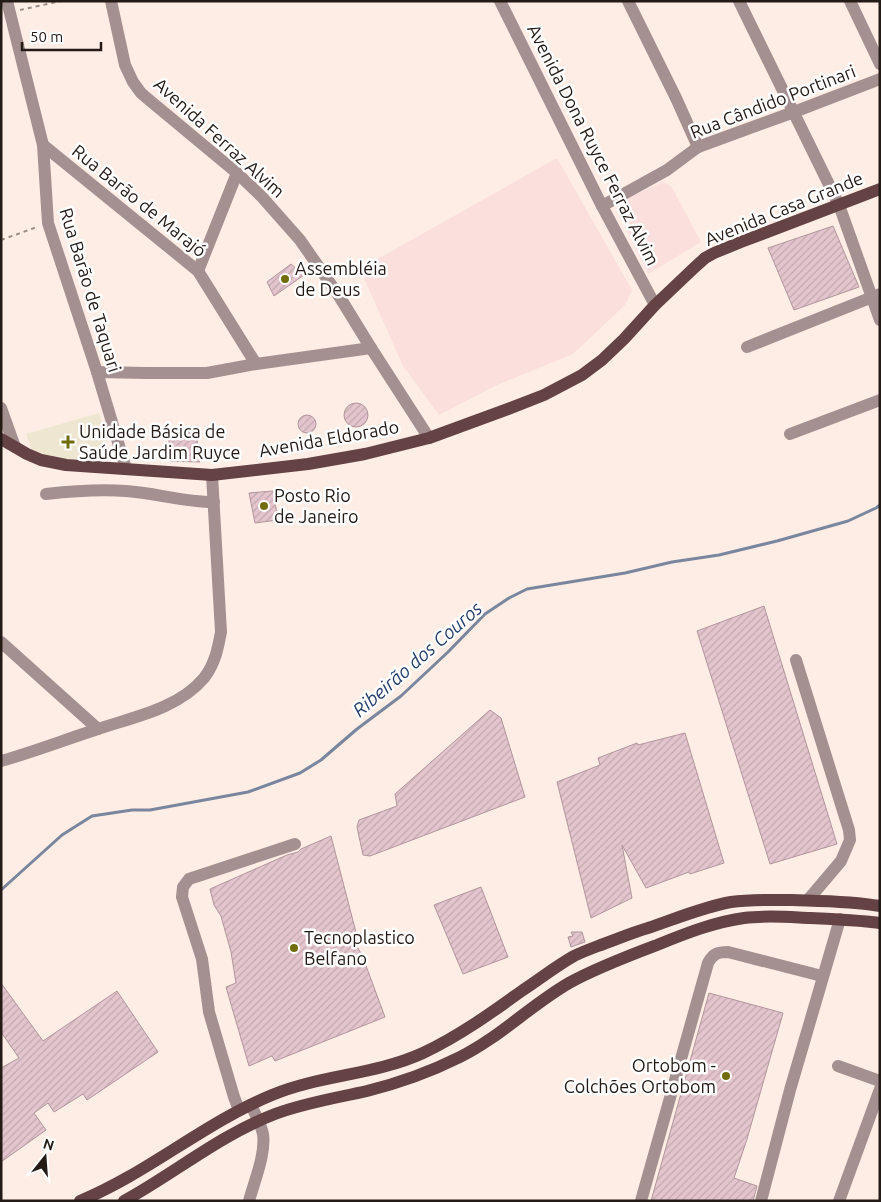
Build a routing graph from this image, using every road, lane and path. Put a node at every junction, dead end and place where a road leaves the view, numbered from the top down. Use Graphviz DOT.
graph roads {
  1 [pos="61,1"];
  2 [pos="111,1"];
  3 [pos="500,1"];
  4 [pos="628,1"];
  5 [pos="739,1"];
  6 [pos="850,1"];
  7 [pos="9,6"];
  8 [pos="880,64"];
  9 [pos="880,79"];
  10 [pos="794,112"];
  11 [pos="43,145"];
  12 [pos="698,147"];
  13 [pos="237,173"];
  14 [pos="880,189"];
  15 [pos="839,205"];
  16 [pos="602,206"];
  17 [pos="48,223"];
  18 [pos="1,240"];
  19 [pos="198,271"];
  20 [pos="875,296"];
  21 [pos="654,305"];
  22 [pos="880,320"];
  23 [pos="747,347"];
  24 [pos="371,348"];
  25 [pos="256,364"];
  26 [pos="97,372"];
  27 [pos="880,400"];
  28 [pos="1,408"];
  29 [pos="790,434"];
  30 [pos="429,438"];
  31 [pos="1,439"];
  32 [pos="15,447"];
  33 [pos="126,469"];
  34 [pos="212,475"];
  35 [pos="46,494"];
  36 [pos="214,502"];
  37 [pos="1,642"];
  38 [pos="796,660"];
  39 [pos="98,729"];
  40 [pos="1,762"];
  41 [pos="294,844"];
  42 [pos="808,900"];
  43 [pos="880,906"];
  44 [pos="840,919"];
  45 [pos="880,923"];
  46 [pos="822,976"];
  47 [pos="838,1066"];
  48 [pos="880,1081"];
  49 [pos="880,1089"];
  50 [pos="245,1107"];
  51 [pos="259,1121"];
  52 [pos="80,1201"];
  53 [pos="124,1201"];
  54 [pos="249,1201"];
  55 [pos="641,1201"];
  56 [pos="761,1201"];
  57 [pos="840,1201"];
  1 -- 7 [label="path"];
  2 -- 13 [label="street, Avenida Ferraz Alvim"];
  3 -- 16 [label="street, Avenida Dona Ruyce Ferraz Alvim"];
  4 -- 12 [label="street"];
  5 -- 10 [label="street"];
  6 -- 8 [label="street"];
  7 -- 11 [label="street, Rua Barão de Taquari"];
  9 -- 10 [label="street, Rua Cândido Portinari"];
  10 -- 12 [label="street, Rua Cândido Portinari"];
  10 -- 15 [label="street"];
  11 -- 17 [label="street, Rua Barão de Taquari"];
  11 -- 19 [label="street, Rua Barão de Marajó"];
  12 -- 16 [label="street, Rua Cândido Portinari"];
  13 -- 19 [label="street"];
  13 -- 24 [label="street, Avenida Ferraz Alvim"];
  14 -- 15 [label="main road, Avenida Casa Grande"];
  15 -- 20 [label="street"];
  15 -- 21 [label="main road, Avenida Casa Grande"];
  16 -- 21 [label="street, Avenida Dona Ruyce Ferraz Alvim"];
  17 -- 18 [label="path"];
  17 -- 26 [label="street, Rua Barão de Taquari"];
  19 -- 25 [label="street, Rua Barão de Marajó"];
  20 -- 22 [label="street"];
  20 -- 23 [label="street"];
  21 -- 30 [label="main road, Avenida Casa Grande"];
  24 -- 25 [label="street"];
  24 -- 30 [label="street, Avenida Ferraz Alvim"];
  25 -- 26 [label="street"];
  26 -- 33 [label="street, Rua Barão de Taquari"];
  27 -- 29 [label="street"];
  28 -- 32 [label="street"];
  30 -- 34 [label="main road, Avenida Eldorado"];
  31 -- 32 [label="main road, Avenida Eldorado"];
  32 -- 33 [label="main road, Avenida Eldorado"];
  33 -- 34 [label="main road, Avenida Eldorado"];
  34 -- 36 [label="street"];
  35 -- 36 [label="street"];
  36 -- 39 [label="street"];
  37 -- 39 [label="street"];
  38 -- 42 [label="street"];
  39 -- 40 [label="street"];
  41 -- 50 [label="street"];
  42 -- 43 [label="main road"];
  42 -- 50 [label="main road"];
  44 -- 45 [label="main road"];
  44 -- 46 [label="street"];
  44 -- 51 [label="main road"];
  46 -- 55 [label="street"];
  46 -- 56 [label="street"];
  47 -- 48 [label="street"];
  49 -- 57 [label="street"];
  50 -- 51 [label="street"];
  50 -- 52 [label="main road"];
  51 -- 53 [label="main road"];
  51 -- 54 [label="street"];
}
